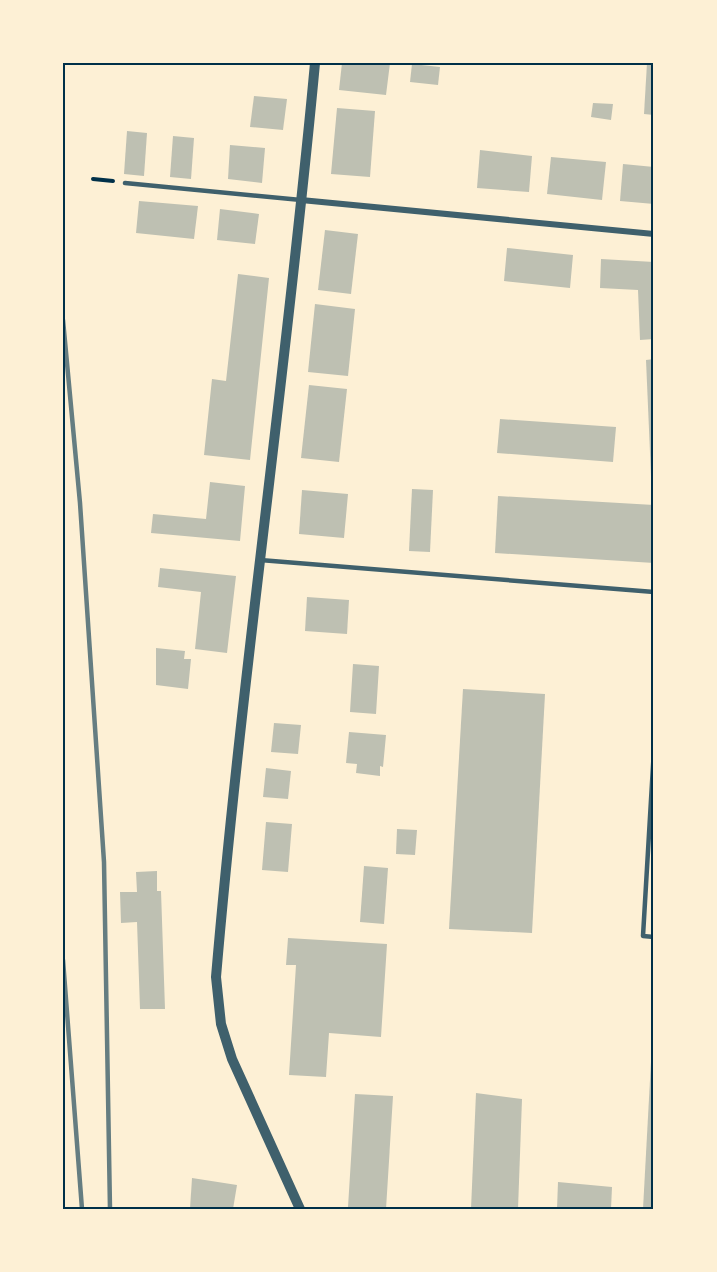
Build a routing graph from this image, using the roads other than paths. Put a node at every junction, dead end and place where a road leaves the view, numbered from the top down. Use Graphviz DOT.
graph roads {
  1 [pos="315,63"];
  2 [pos="125,183"];
  3 [pos="301,200"];
  4 [pos="654,234"];
  5 [pos="260,560"];
  6 [pos="654,592"];
  7 [pos="654,749"];
  8 [pos="654,937"];
  9 [pos="300,1209"];
  1 -- 3 [label="street"];
  2 -- 3 [label="lane"];
  3 -- 4 [label="street"];
  3 -- 5 [label="street"];
  5 -- 6 [label="lane"];
  5 -- 9 [label="street"];
  7 -- 8 [label="lane"];
}
